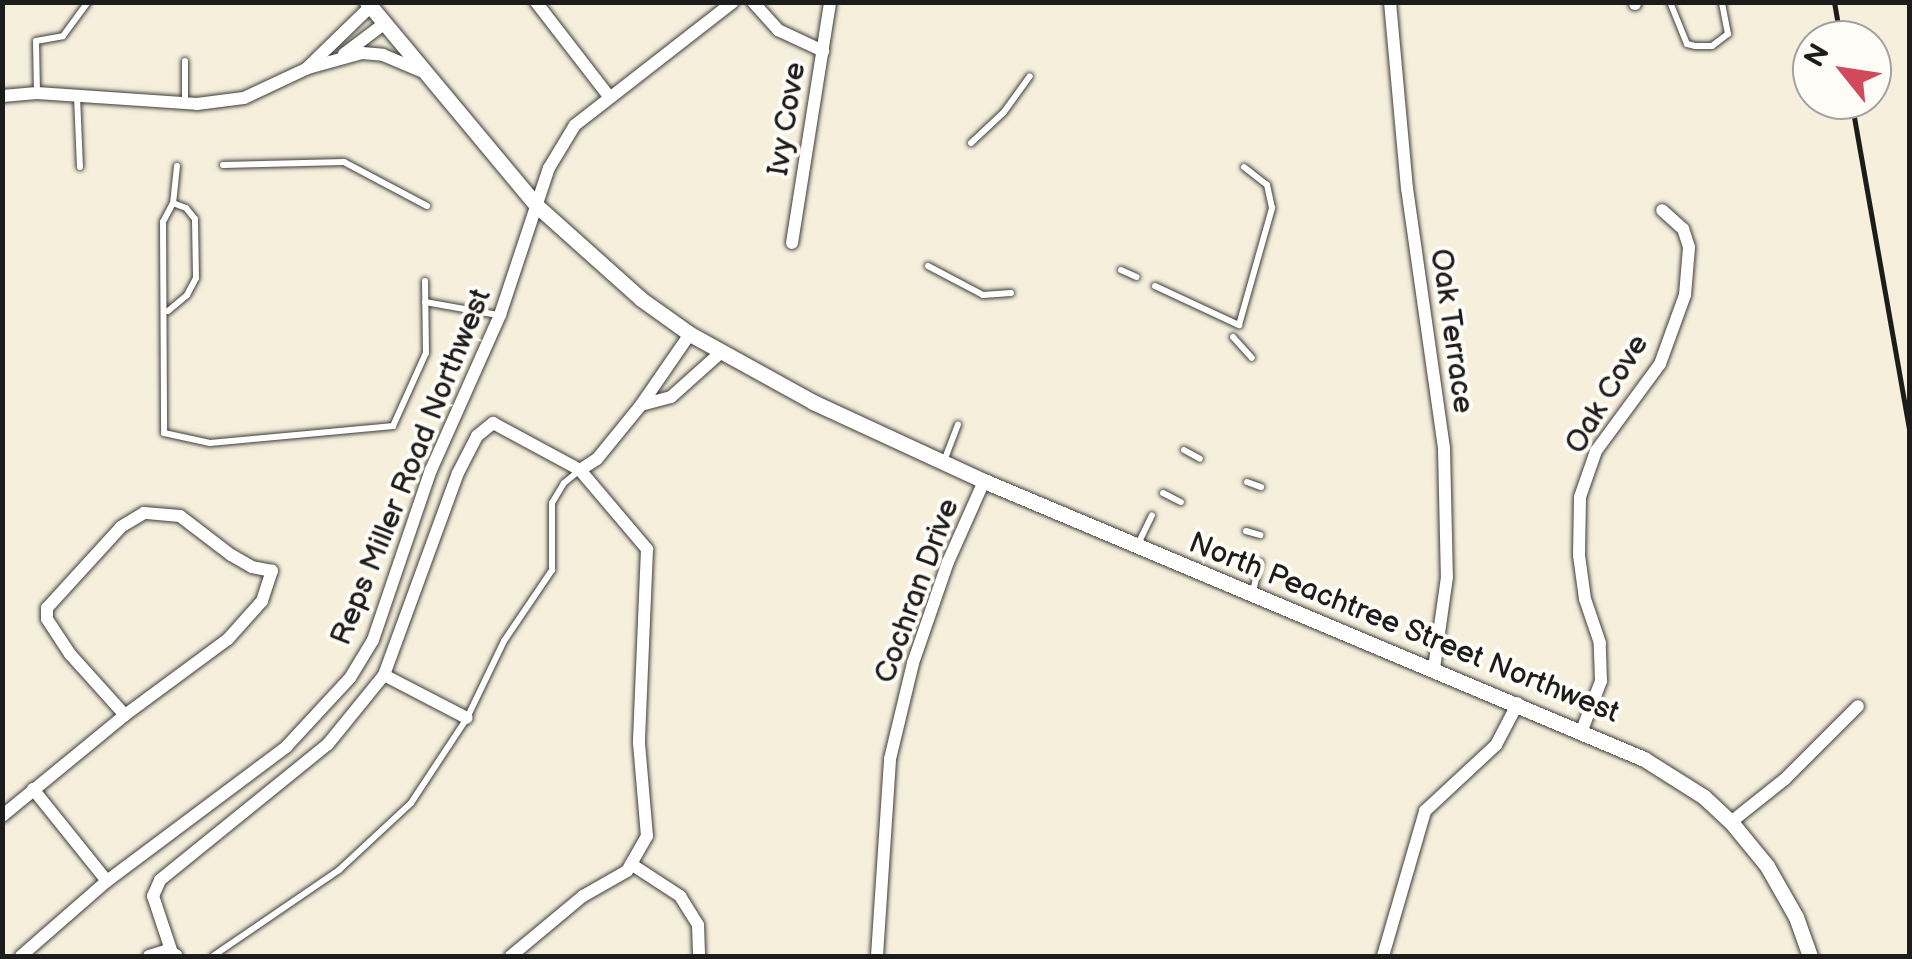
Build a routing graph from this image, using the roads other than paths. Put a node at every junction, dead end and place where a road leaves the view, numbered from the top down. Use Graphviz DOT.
graph roads {
  1 [pos="88,2"];
  2 [pos="536,2"];
  3 [pos="733,2"];
  4 [pos="753,2"];
  5 [pos="830,2"];
  6 [pos="1390,2"];
  7 [pos="1670,2"];
  8 [pos="1722,2"];
  9 [pos="369,4"];
  10 [pos="386,23"];
  11 [pos="823,52"];
  12 [pos="338,59"];
  13 [pos="184,60"];
  14 [pos="306,69"];
  15 [pos="421,71"];
  16 [pos="1030,76"];
  17 [pos="37,93"];
  18 [pos="608,95"];
  19 [pos="2,96"];
  20 [pos="77,96"];
  21 [pos="184,104"];
  22 [pos="971,143"];
  23 [pos="223,165"];
  24 [pos="177,166"];
  25 [pos="80,167"];
  26 [pos="1244,167"];
  27 [pos="173,203"];
  28 [pos="536,205"];
  29 [pos="426,206"];
  30 [pos="1662,210"];
  31 [pos="792,242"];
  32 [pos="928,266"];
  33 [pos="1121,270"];
  34 [pos="1137,276"];
  35 [pos="425,281"];
  36 [pos="1155,286"];
  37 [pos="1012,292"];
  38 [pos="425,302"];
  39 [pos="167,312"];
  40 [pos="500,316"];
  41 [pos="690,334"];
  42 [pos="1233,338"];
  43 [pos="720,353"];
  44 [pos="1252,358"];
  45 [pos="642,406"];
  46 [pos="958,425"];
  47 [pos="1184,450"];
  48 [pos="1200,459"];
  49 [pos="944,462"];
  50 [pos="580,470"];
  51 [pos="984,481"];
  52 [pos="1247,482"];
  53 [pos="1261,487"];
  54 [pos="1163,492"];
  55 [pos="1181,502"];
  56 [pos="1152,515"];
  57 [pos="1246,531"];
  58 [pos="1260,535"];
  59 [pos="1136,548"];
  60 [pos="1260,562"];
  61 [pos="1252,596"];
  62 [pos="1434,668"];
  63 [pos="384,675"];
  64 [pos="1518,703"];
  65 [pos="1858,706"];
  66 [pos="125,715"];
  67 [pos="467,718"];
  68 [pos="1582,730"];
  69 [pos="33,789"];
  70 [pos="3,814"];
  71 [pos="1731,822"];
  72 [pos="631,864"];
  73 [pos="107,881"];
  74 [pos="175,955"];
  75 [pos="21,956"];
  76 [pos="150,956"];
  77 [pos="213,956"];
  78 [pos="513,956"];
  79 [pos="699,956"];
  80 [pos="877,956"];
  81 [pos="1382,956"];
  82 [pos="1810,956"];
  1 -- 17 [label="lane"];
  2 -- 18 [label="street"];
  3 -- 18 [label="street, Reps Miller Road Northwest"];
  4 -- 11 [label="street"];
  5 -- 11 [label="street, Ivy Cove"];
  6 -- 62 [label="street, Oak Terrace"];
  7 -- 8 [label="lane"];
  9 -- 10 [label="street, North Peachtree Street Northwest"];
  9 -- 14 [label="street"];
  10 -- 12 [label="street"];
  10 -- 15 [label="street, North Peachtree Street Northwest"];
  11 -- 31 [label="street, Ivy Cove"];
  12 -- 14 [label="street"];
  12 -- 15 [label="street"];
  13 -- 21 [label="lane"];
  14 -- 21 [label="street"];
  15 -- 28 [label="street, North Peachtree Street Northwest"];
  16 -- 22 [label="lane"];
  17 -- 19 [label="street"];
  17 -- 20 [label="street"];
  18 -- 28 [label="street, Reps Miller Road Northwest"];
  20 -- 21 [label="street"];
  20 -- 25 [label="lane"];
  23 -- 29 [label="lane"];
  24 -- 27 [label="lane"];
  26 -- 36 [label="lane"];
  27 -- 39 [label="lane"];
  27 -- 39 [label="lane"];
  28 -- 40 [label="street, Reps Miller Road Northwest"];
  28 -- 41 [label="street, North Peachtree Street Northwest"];
  30 -- 68 [label="street, Oak Cove"];
  32 -- 37 [label="lane"];
  33 -- 34 [label="lane"];
  35 -- 38 [label="lane"];
  38 -- 39 [label="lane"];
  38 -- 40 [label="lane"];
  40 -- 73 [label="street, Reps Miller Road Northwest"];
  41 -- 43 [label="street, North Peachtree Street Northwest"];
  41 -- 45 [label="street"];
  42 -- 44 [label="lane"];
  43 -- 45 [label="street"];
  43 -- 49 [label="street, North Peachtree Street Northwest"];
  45 -- 50 [label="street"];
  46 -- 49 [label="lane"];
  47 -- 48 [label="lane"];
  49 -- 51 [label="street, North Peachtree Street Northwest"];
  50 -- 63 [label="street"];
  50 -- 67 [label="lane"];
  50 -- 72 [label="street"];
  51 -- 59 [label="street, North Peachtree Street Northwest"];
  51 -- 80 [label="street, Cochran Drive"];
  52 -- 53 [label="lane"];
  54 -- 55 [label="lane"];
  56 -- 59 [label="lane"];
  57 -- 58 [label="lane"];
  59 -- 61 [label="street, North Peachtree Street Northwest"];
  60 -- 61 [label="lane"];
  61 -- 62 [label="street, North Peachtree Street Northwest"];
  62 -- 64 [label="street, North Peachtree Street Northwest"];
  63 -- 67 [label="street"];
  63 -- 74 [label="street"];
  64 -- 68 [label="street, North Peachtree Street Northwest"];
  64 -- 81 [label="street"];
  65 -- 71 [label="street"];
  66 -- 66 [label="street"];
  66 -- 69 [label="street"];
  67 -- 77 [label="lane"];
  68 -- 71 [label="street, North Peachtree Street Northwest"];
  69 -- 70 [label="street"];
  69 -- 73 [label="street"];
  71 -- 82 [label="street, North Peachtree Street Northwest"];
  72 -- 78 [label="street"];
  72 -- 79 [label="street"];
  73 -- 75 [label="street, Reps Miller Road Northwest"];
  74 -- 76 [label="street"];
}
